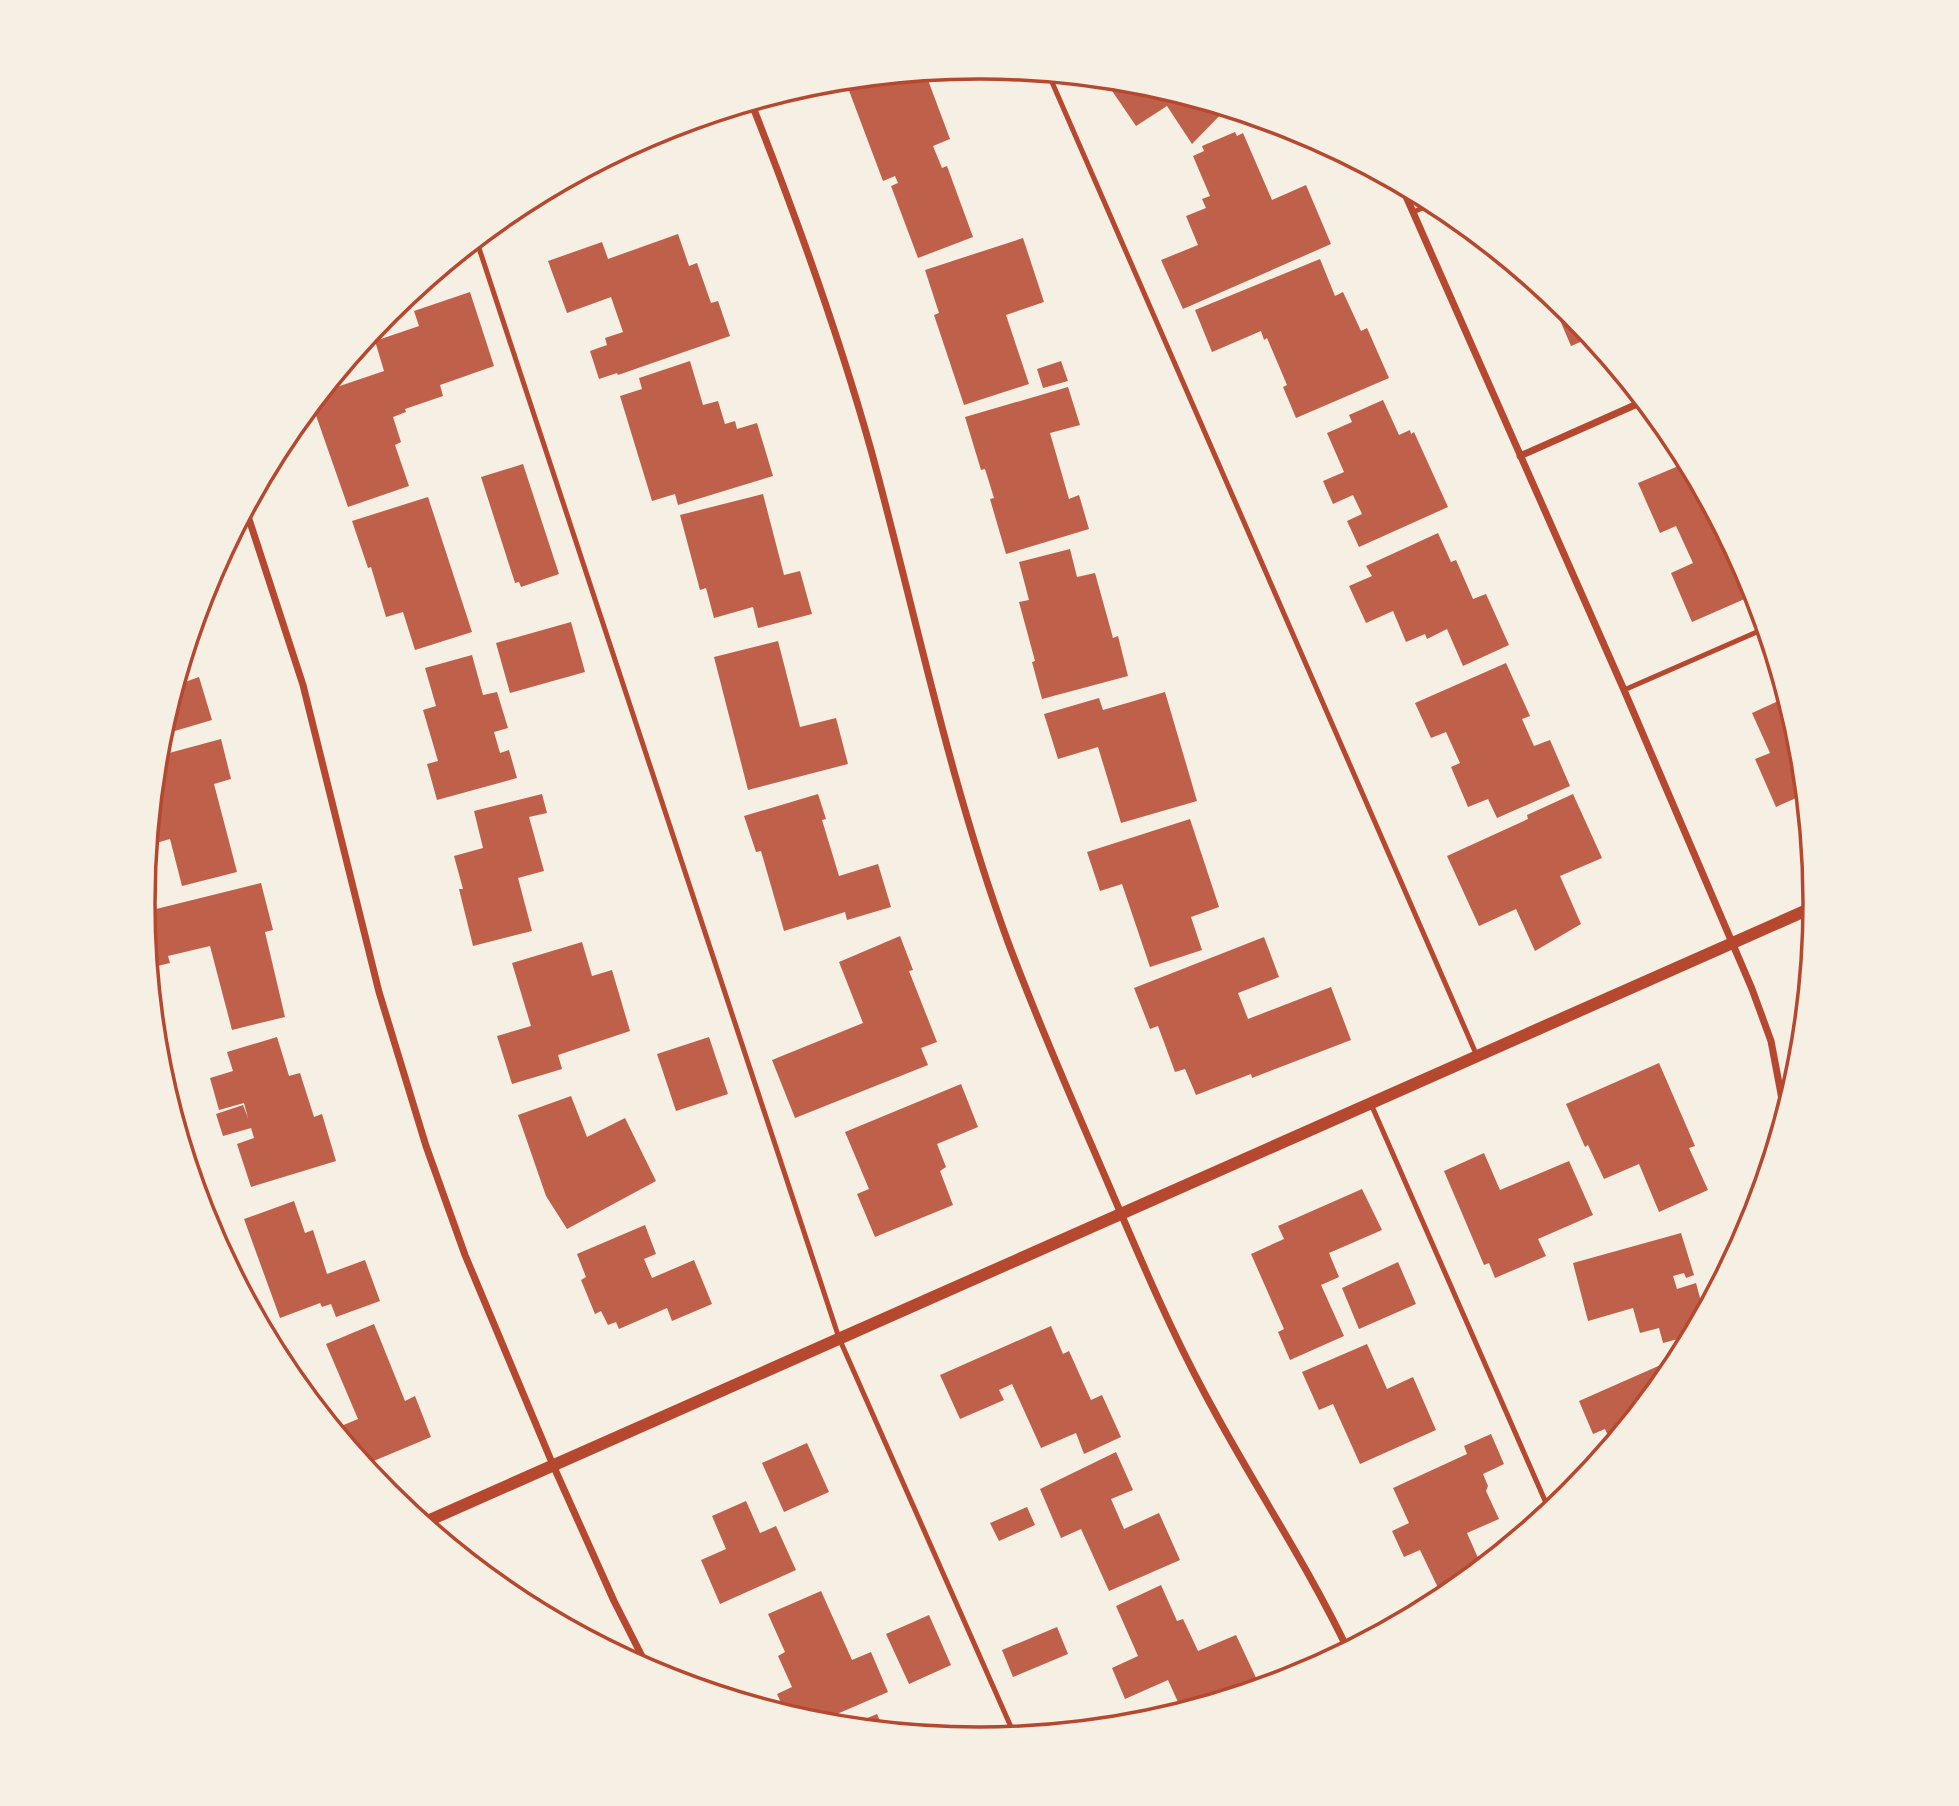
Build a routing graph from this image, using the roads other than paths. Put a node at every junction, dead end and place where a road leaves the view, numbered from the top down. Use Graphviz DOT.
graph roads {
  1 [pos="1052,83"];
  2 [pos="754,110"];
  3 [pos="1407,199"];
  4 [pos="1422,208"];
  5 [pos="1413,212"];
  6 [pos="479,248"];
  7 [pos="1636,405"];
  8 [pos="1520,456"];
  9 [pos="250,521"];
  10 [pos="1758,632"];
  11 [pos="1624,690"];
  12 [pos="1804,911"];
  13 [pos="1733,943"];
  14 [pos="1478,1056"];
  15 [pos="1781,1094"];
  16 [pos="1371,1104"];
  17 [pos="1121,1214"];
  18 [pos="839,1338"];
  19 [pos="554,1465"];
  20 [pos="1545,1502"];
  21 [pos="432,1519"];
  22 [pos="1344,1642"];
  23 [pos="641,1654"];
  24 [pos="1011,1726"];
  1 -- 14 [label="lane"];
  2 -- 17 [label="street"];
  3 -- 5 [label="street"];
  4 -- 5 [label="lane"];
  5 -- 8 [label="street"];
  6 -- 18 [label="lane"];
  7 -- 8 [label="street"];
  8 -- 11 [label="street"];
  9 -- 19 [label="street"];
  10 -- 11 [label="lane"];
  11 -- 13 [label="street"];
  12 -- 13 [label="street"];
  13 -- 14 [label="street"];
  13 -- 15 [label="street"];
  14 -- 16 [label="street"];
  16 -- 17 [label="street"];
  16 -- 20 [label="lane"];
  17 -- 18 [label="street"];
  17 -- 22 [label="street"];
  18 -- 19 [label="street"];
  18 -- 24 [label="lane"];
  19 -- 21 [label="street"];
  19 -- 23 [label="street"];
}
